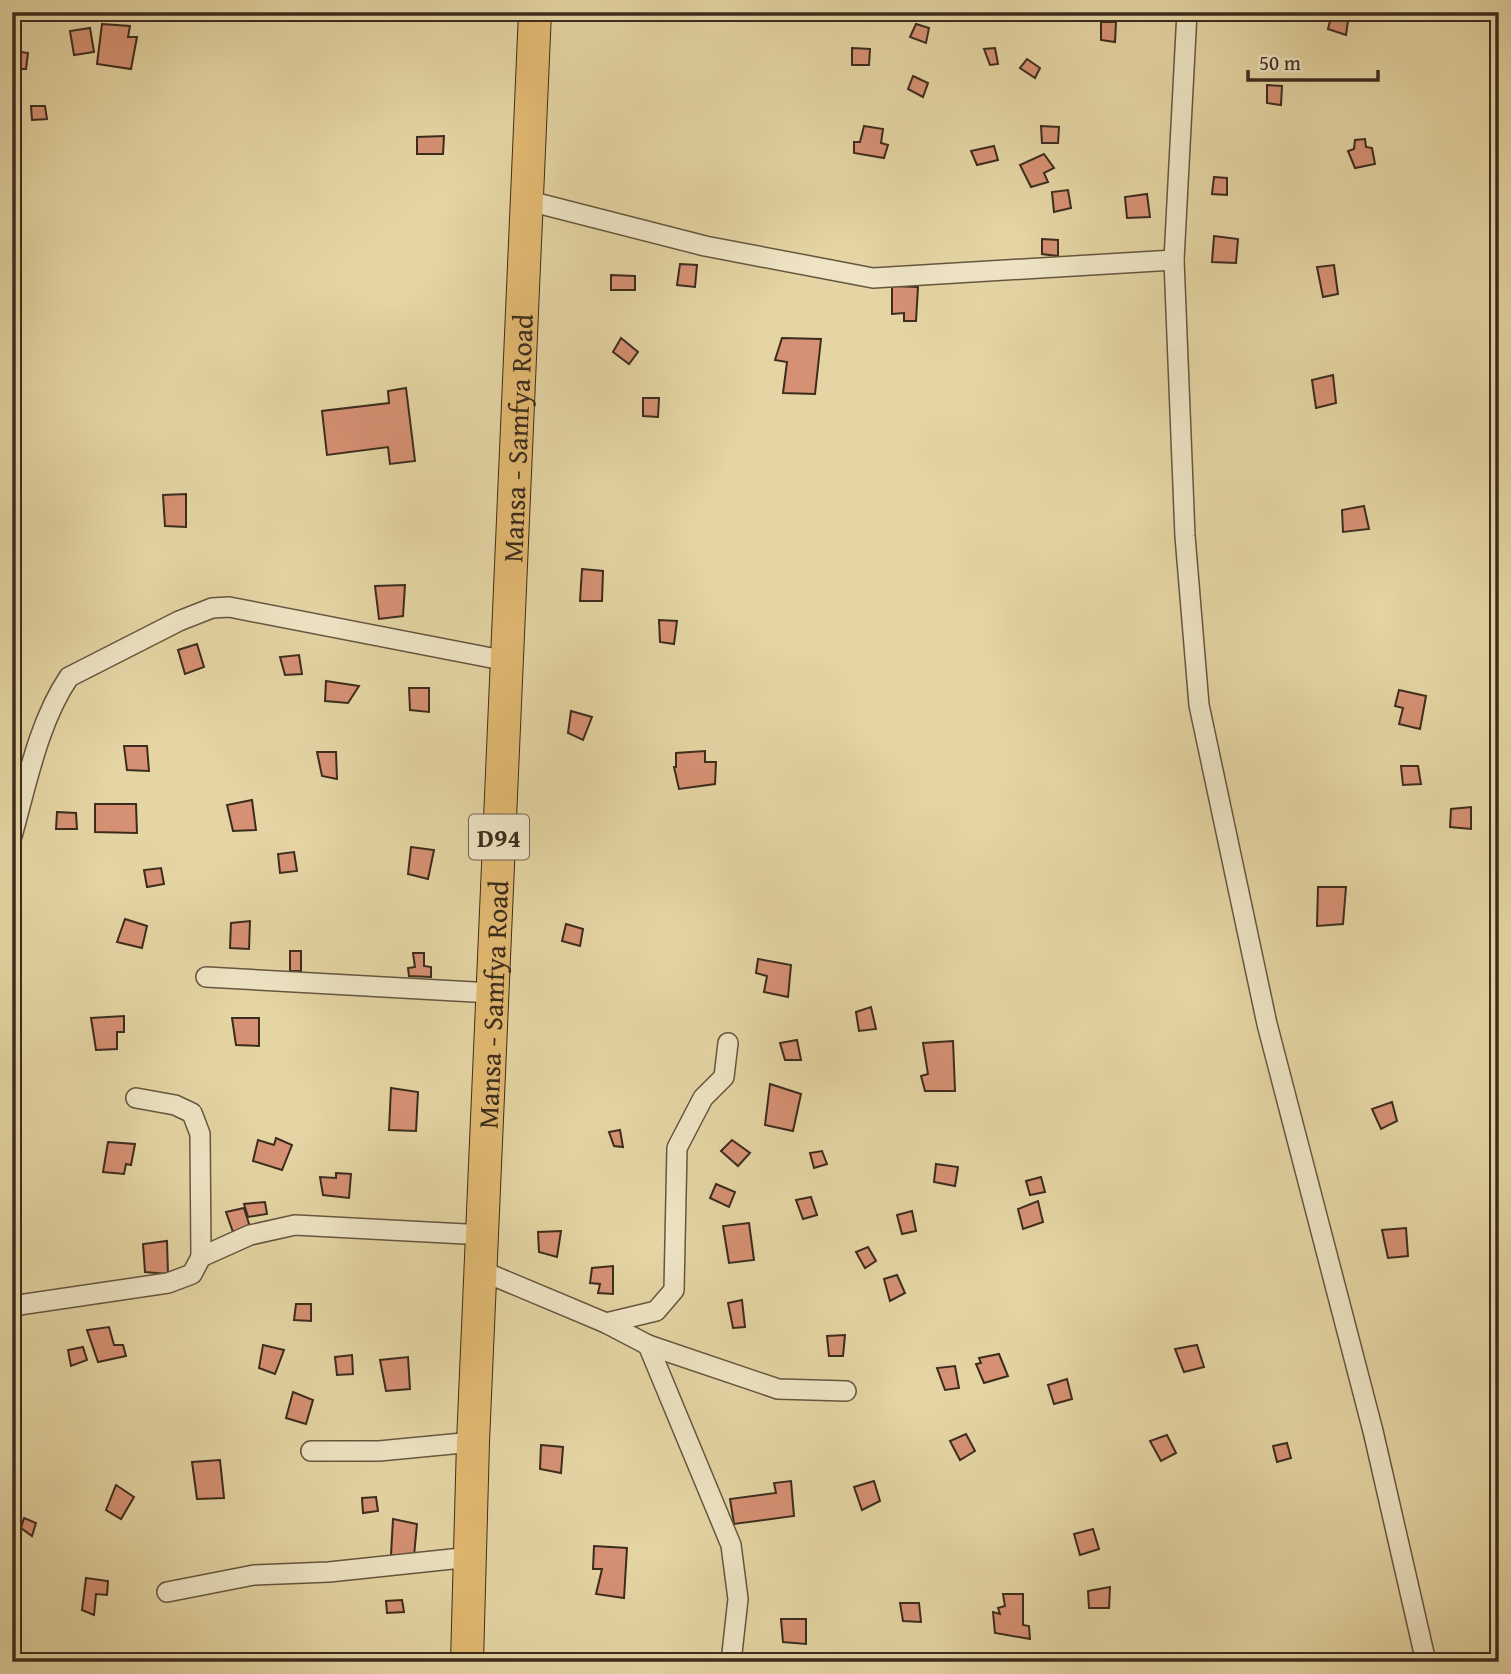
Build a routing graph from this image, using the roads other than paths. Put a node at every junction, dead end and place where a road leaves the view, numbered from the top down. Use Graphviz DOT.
graph roads {
  1 [pos="535,12"];
  2 [pos="1187,12"];
  3 [pos="529,201"];
  4 [pos="1174,260"];
  5 [pos="507,661"];
  6 [pos="12,836"];
  7 [pos="206,977"];
  8 [pos="492,993"];
  9 [pos="728,1044"];
  10 [pos="136,1098"];
  11 [pos="484,1235"];
  12 [pos="201,1257"];
  13 [pos="482,1271"];
  14 [pos="12,1306"];
  15 [pos="606,1323"];
  16 [pos="648,1345"];
  17 [pos="846,1391"];
  18 [pos="473,1442"];
  19 [pos="311,1451"];
  20 [pos="471,1557"];
  21 [pos="167,1592"];
  22 [pos="467,1662"];
  23 [pos="731,1662"];
  24 [pos="1426,1662"];
  1 -- 3 [label="main road, Mansa - Samfya Road / D94"];
  2 -- 4 [label="street"];
  3 -- 4 [label="street"];
  3 -- 5 [label="main road, Mansa - Samfya Road / D94"];
  4 -- 24 [label="street"];
  5 -- 6 [label="street"];
  5 -- 8 [label="main road, Mansa - Samfya Road / D94"];
  7 -- 8 [label="street"];
  8 -- 11 [label="main road, Mansa - Samfya Road / D94"];
  9 -- 15 [label="street"];
  10 -- 12 [label="street"];
  11 -- 12 [label="street"];
  11 -- 13 [label="main road, Mansa - Samfya Road / D94"];
  12 -- 14 [label="street"];
  13 -- 15 [label="street"];
  13 -- 18 [label="main road, Mansa - Samfya Road / D94"];
  15 -- 16 [label="street"];
  16 -- 17 [label="street"];
  16 -- 23 [label="street"];
  18 -- 19 [label="street"];
  18 -- 20 [label="main road, Mansa - Samfya Road / D94"];
  20 -- 21 [label="street"];
  20 -- 22 [label="main road, Mansa - Samfya Road / D94"];
}
